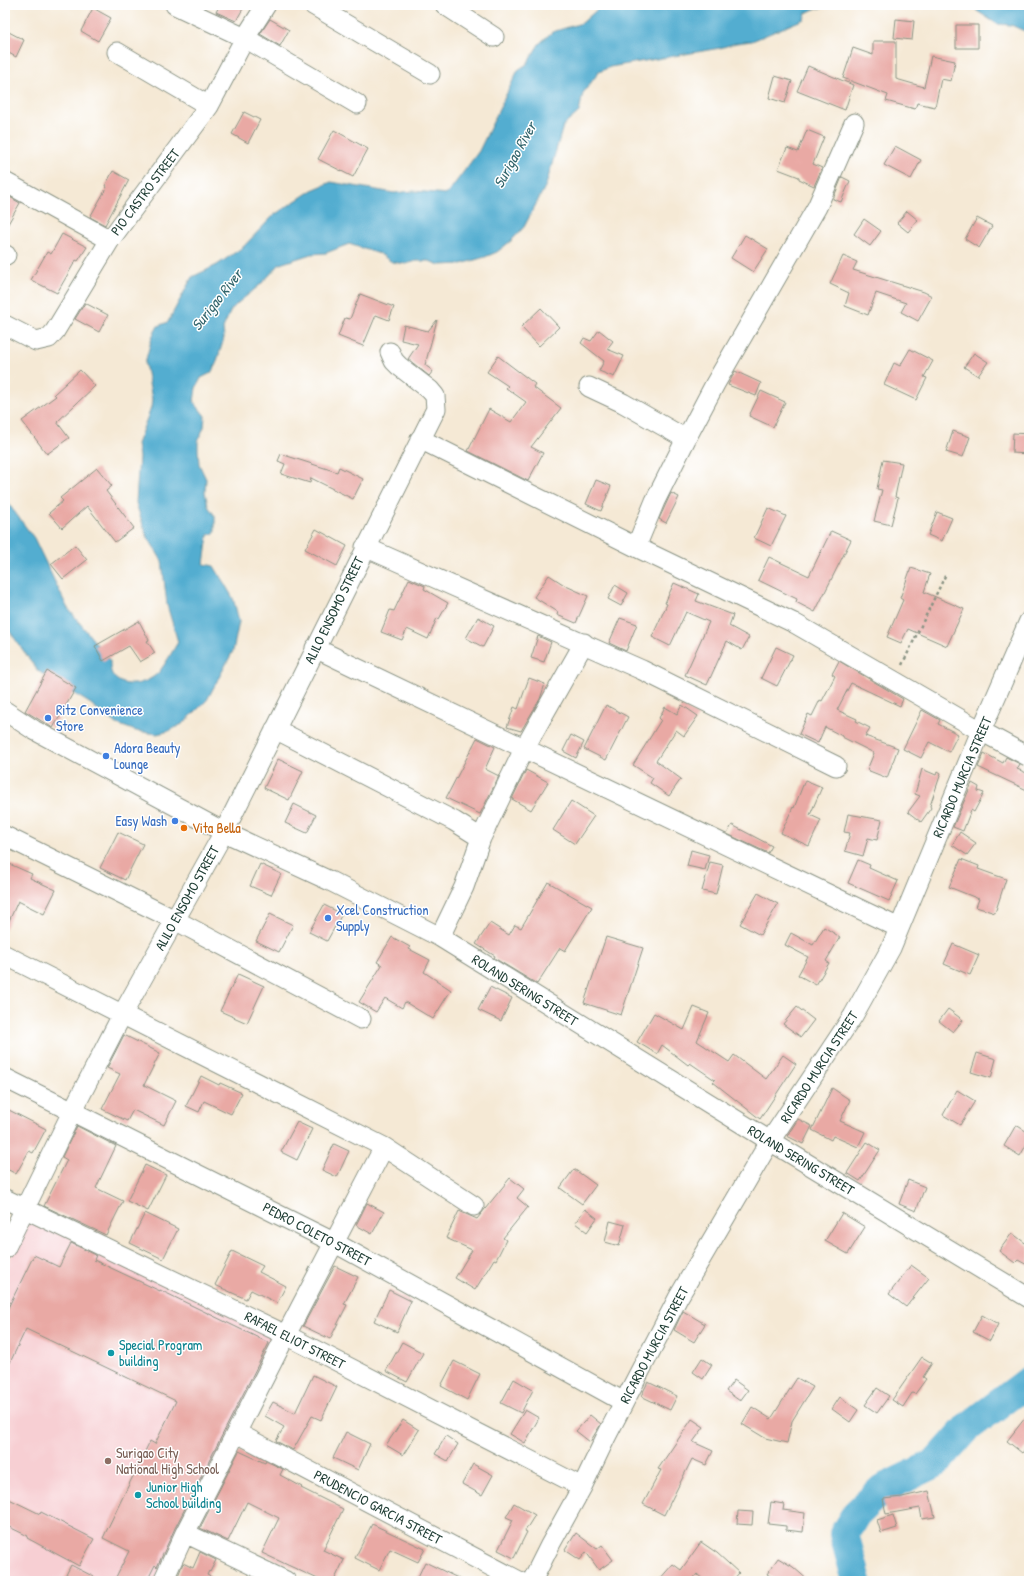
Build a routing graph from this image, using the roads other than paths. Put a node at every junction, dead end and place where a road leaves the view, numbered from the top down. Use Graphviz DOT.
graph roads {
  1 [pos="175,5"];
  2 [pos="266,5"];
  3 [pos="313,5"];
  4 [pos="445,5"];
  5 [pos="494,37"];
  6 [pos="244,38"];
  7 [pos="117,52"];
  8 [pos="430,74"];
  9 [pos="357,104"];
  10 [pos="209,106"];
  11 [pos="854,123"];
  12 [pos="5,182"];
  13 [pos="110,240"];
  14 [pos="5,325"];
  15 [pos="390,352"];
  16 [pos="589,387"];
  17 [pos="420,439"];
  18 [pos="686,439"];
  19 [pos="636,546"];
  20 [pos="365,547"];
  21 [pos="1029,622"];
  22 [pos="584,643"];
  23 [pos="315,648"];
  24 [pos="5,711"];
  25 [pos="275,729"];
  26 [pos="981,731"];
  27 [pos="524,749"];
  28 [pos="1029,757"];
  29 [pos="836,766"];
  30 [pos="224,832"];
  31 [pos="5,836"];
  32 [pos="481,838"];
  33 [pos="175,920"];
  34 [pos="899,928"];
  35 [pos="440,937"];
  36 [pos="5,955"];
  37 [pos="122,1015"];
  38 [pos="361,1019"];
  39 [pos="5,1078"];
  40 [pos="72,1112"];
  41 [pos="770,1141"];
  42 [pos="384,1147"];
  43 [pos="5,1199"];
  44 [pos="474,1206"];
  45 [pos="24,1209"];
  46 [pos="335,1242"];
  47 [pos="5,1249"];
  48 [pos="1029,1298"];
  49 [pos="286,1335"];
  50 [pos="624,1402"];
  51 [pos="237,1432"];
  52 [pos="582,1487"];
  53 [pos="185,1533"];
  54 [pos="163,1581"];
  55 [pos="286,1581"];
  56 [pos="519,1581"];
  57 [pos="532,1581"];
  1 -- 6 [label="street"];
  2 -- 6 [label="street, PIO CASTRO STREET"];
  3 -- 8 [label="street"];
  4 -- 5 [label="street"];
  6 -- 9 [label="street"];
  6 -- 10 [label="street, PIO CASTRO STREET"];
  7 -- 10 [label="street"];
  10 -- 13 [label="street, PIO CASTRO STREET"];
  11 -- 18 [label="street"];
  12 -- 13 [label="street"];
  13 -- 14 [label="street, PIO CASTRO STREET"];
  15 -- 17 [label="street, ALILO ENSOMO STREET"];
  16 -- 18 [label="street"];
  17 -- 19 [label="street"];
  17 -- 20 [label="street, ALILO ENSOMO STREET"];
  18 -- 19 [label="street"];
  19 -- 26 [label="street"];
  20 -- 22 [label="street"];
  20 -- 23 [label="street, ALILO ENSOMO STREET"];
  21 -- 26 [label="street, RICARDO MURCIA STREET"];
  22 -- 27 [label="street"];
  22 -- 29 [label="street"];
  23 -- 25 [label="street, ALILO ENSOMO STREET"];
  23 -- 27 [label="street"];
  24 -- 30 [label="street, ROLAND SERING STREET"];
  25 -- 30 [label="street, ALILO ENSOMO STREET"];
  25 -- 32 [label="street"];
  26 -- 28 [label="street"];
  26 -- 34 [label="street, RICARDO MURCIA STREET"];
  27 -- 32 [label="street"];
  27 -- 34 [label="street"];
  30 -- 33 [label="street, ALILO ENSOMO STREET"];
  30 -- 35 [label="street, ROLAND SERING STREET"];
  31 -- 33 [label="street"];
  32 -- 35 [label="street"];
  33 -- 37 [label="street, ALILO ENSOMO STREET"];
  33 -- 38 [label="street"];
  34 -- 41 [label="street, RICARDO MURCIA STREET"];
  35 -- 41 [label="street, ROLAND SERING STREET"];
  36 -- 37 [label="street"];
  37 -- 40 [label="street, ALILO ENSOMO STREET"];
  37 -- 42 [label="street"];
  39 -- 40 [label="street, PEDRO COLETO STREET"];
  40 -- 45 [label="street, ALILO ENSOMO STREET"];
  40 -- 46 [label="street, PEDRO COLETO STREET"];
  41 -- 48 [label="street, ROLAND SERING STREET"];
  41 -- 50 [label="street, RICARDO MURCIA STREET"];
  42 -- 44 [label="street"];
  42 -- 46 [label="street"];
  43 -- 45 [label="street, RAFAEL ELIOT STREET"];
  45 -- 47 [label="street, ALILO ENSOMO STREET"];
  45 -- 49 [label="street, RAFAEL ELIOT STREET"];
  46 -- 49 [label="street"];
  46 -- 50 [label="street, PEDRO COLETO STREET"];
  49 -- 51 [label="street"];
  49 -- 52 [label="street, RAFAEL ELIOT STREET"];
  50 -- 52 [label="street, RICARDO MURCIA STREET"];
  51 -- 53 [label="street"];
  51 -- 56 [label="street, PRUDENCIO GARCIA STREET"];
  52 -- 57 [label="street, RICARDO MURCIA STREET"];
  53 -- 54 [label="street"];
  53 -- 55 [label="street"];
}
